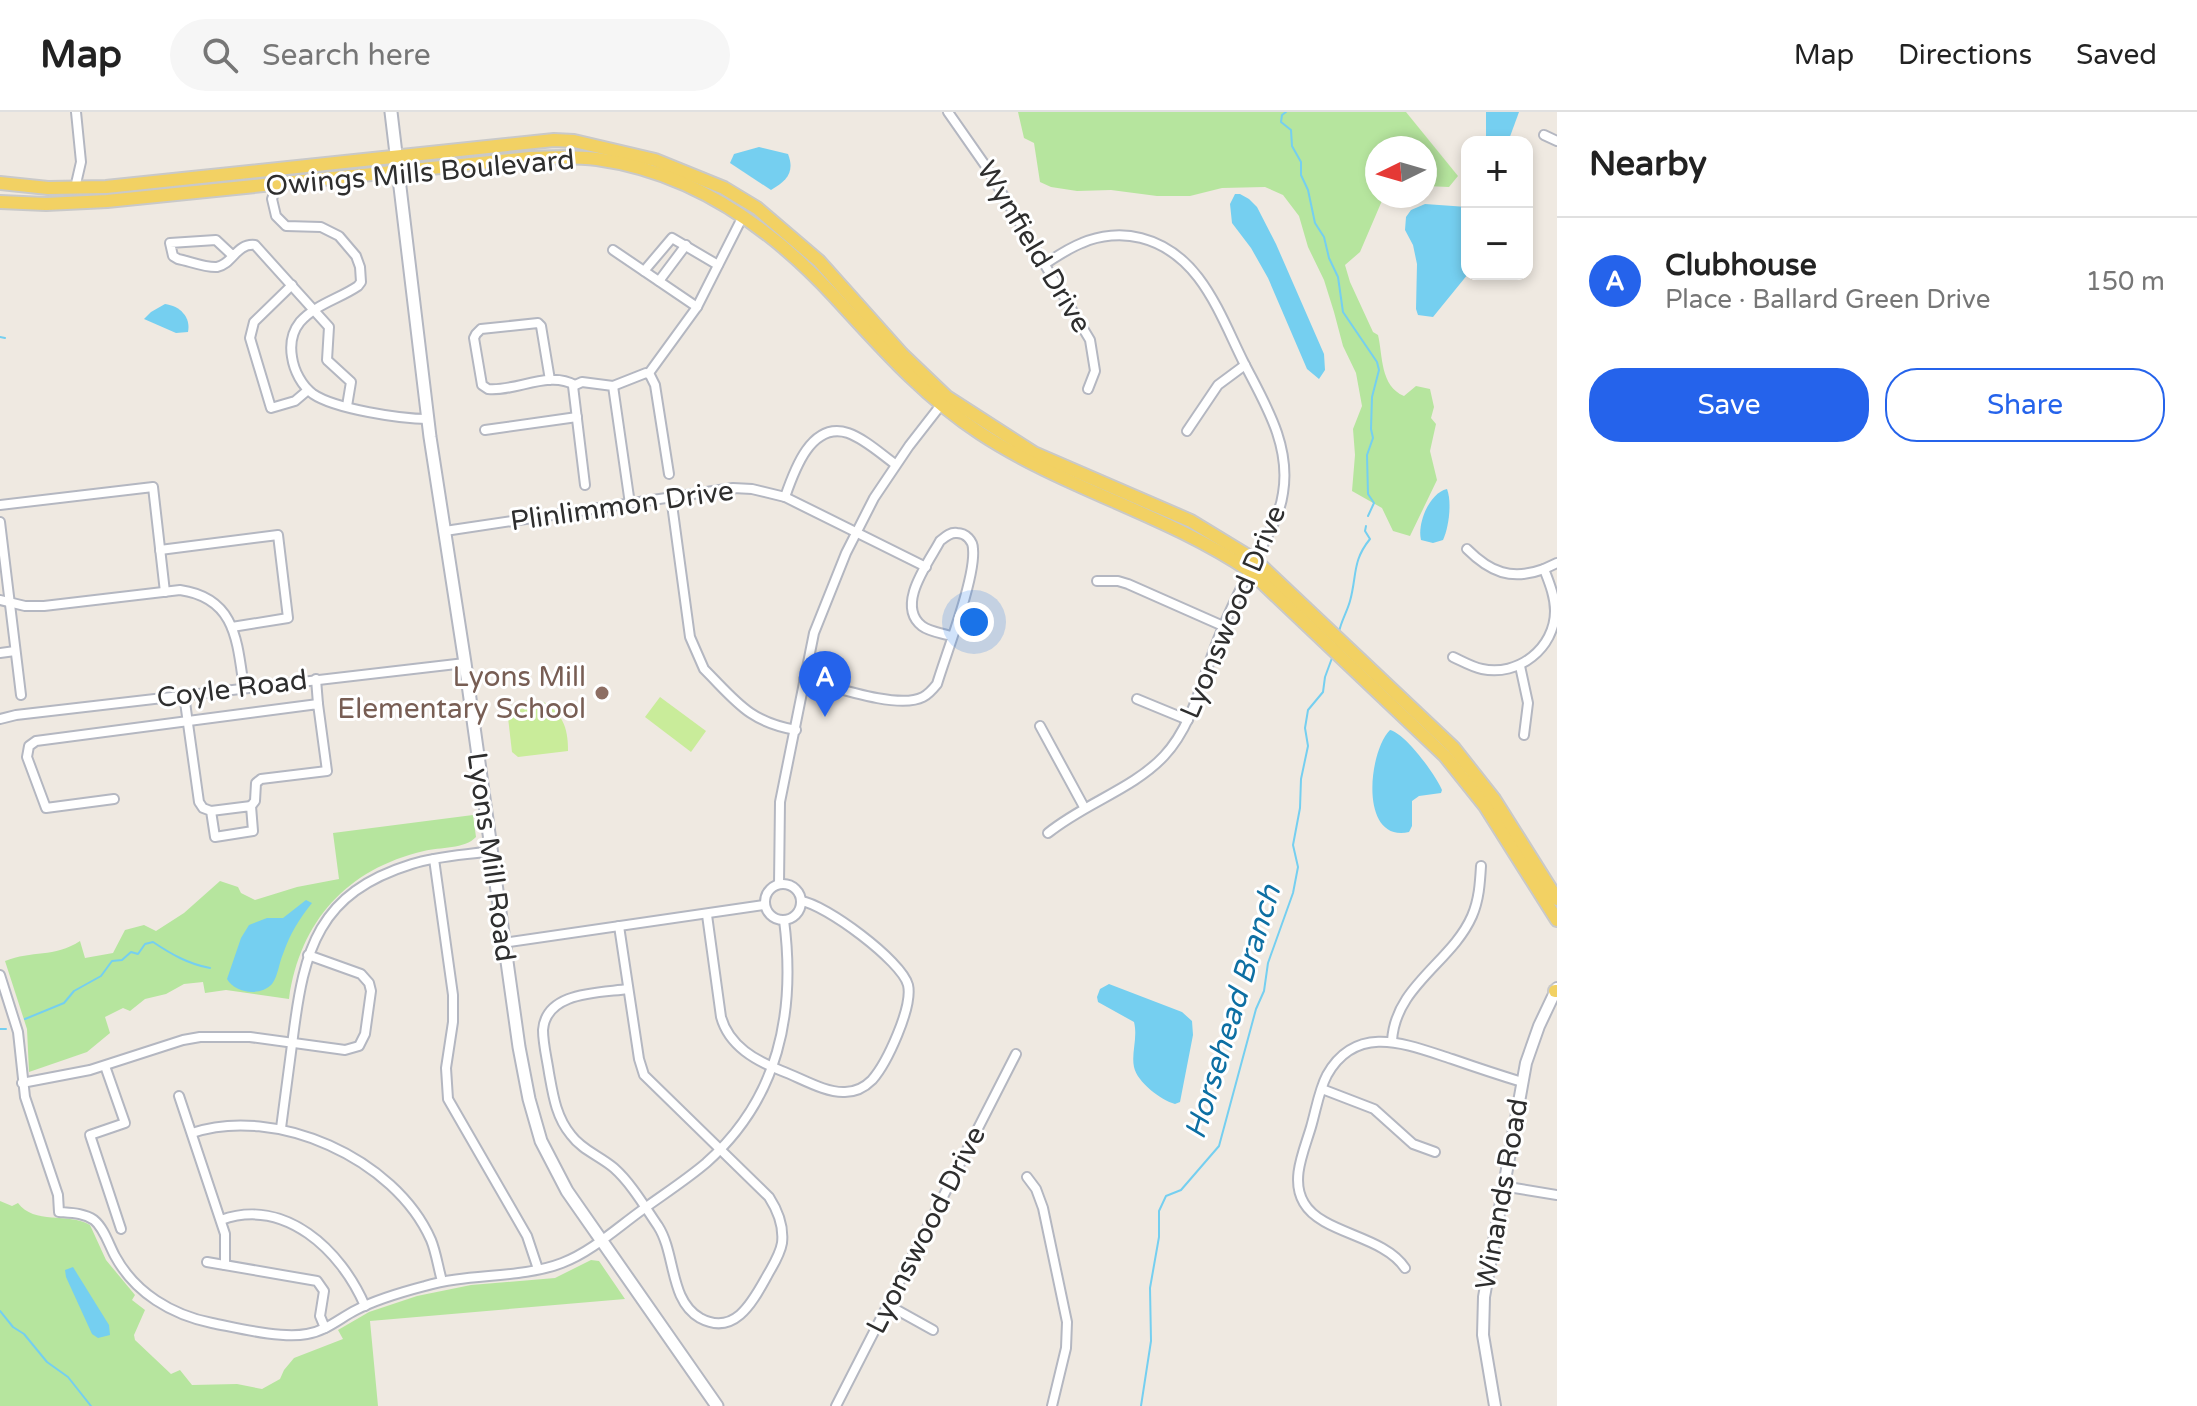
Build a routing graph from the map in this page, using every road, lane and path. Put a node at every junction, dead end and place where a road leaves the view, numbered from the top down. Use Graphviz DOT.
graph roads {
  1 [pos="76,112"];
  2 [pos="391,112"];
  3 [pos="948,112"];
  4 [pos="1544,135"];
  5 [pos="1557,141"];
  6 [pos="396,156"];
  7 [pos="397,173"];
  8 [pos="0,183"];
  9 [pos="277,185"];
  10 [pos="75,188"];
  11 [pos="0,202"];
  12 [pos="743,216"];
  13 [pos="686,245"];
  14 [pos="613,250"];
  15 [pos="232,255"];
  16 [pos="1045,264"];
  17 [pos="718,265"];
  18 [pos="644,271"];
  19 [pos="659,281"];
  20 [pos="292,285"];
  21 [pos="697,307"];
  22 [pos="315,310"];
  23 [pos="1245,365"];
  24 [pos="649,373"];
  25 [pos="550,380"];
  26 [pos="575,385"];
  27 [pos="613,386"];
  28 [pos="1088,389"];
  29 [pos="308,390"];
  30 [pos="944,401"];
  31 [pos="347,406"];
  32 [pos="577,417"];
  33 [pos="428,419"];
  34 [pos="485,430"];
  35 [pos="1187,431"];
  36 [pos="895,464"];
  37 [pos="669,474"];
  38 [pos="585,485"];
  39 [pos="671,497"];
  40 [pos="785,497"];
  41 [pos="630,504"];
  42 [pos="0,505"];
  43 [pos="0,522"];
  44 [pos="445,531"];
  45 [pos="857,532"];
  46 [pos="1467,549"];
  47 [pos="160,550"];
  48 [pos="1557,563"];
  49 [pos="1253,565"];
  50 [pos="926,567"];
  51 [pos="1544,569"];
  52 [pos="1097,581"];
  53 [pos="165,592"];
  54 [pos="0,600"];
  55 [pos="10,603"];
  56 [pos="1223,626"];
  57 [pos="232,627"];
  58 [pos="951,636"];
  59 [pos="15,651"];
  60 [pos="0,653"];
  61 [pos="1350,657"];
  62 [pos="1453,657"];
  63 [pos="465,663"];
  64 [pos="1520,666"];
  65 [pos="316,679"];
  66 [pos="804,679"];
  67 [pos="244,688"];
  68 [pos="21,695"];
  69 [pos="184,695"];
  70 [pos="1137,699"];
  71 [pos="318,704"];
  72 [pos="0,719"];
  73 [pos="1188,720"];
  74 [pos="187,721"];
  75 [pos="1040,726"];
  76 [pos="796,730"];
  77 [pos="1524,735"];
  78 [pos="114,799"];
  79 [pos="251,806"];
  80 [pos="1084,807"];
  81 [pos="211,811"];
  82 [pos="1048,833"];
  83 [pos="491,851"];
  84 [pos="434,859"];
  85 [pos="1481,866"];
  86 [pos="1551,883"];
  87 [pos="779,884"];
  88 [pos="1557,899"];
  89 [pos="801,901"];
  90 [pos="764,905"];
  91 [pos="707,915"];
  92 [pos="784,920"];
  93 [pos="1557,920"];
  94 [pos="619,926"];
  95 [pos="503,943"];
  96 [pos="308,955"];
  97 [pos="0,975"];
  98 [pos="628,989"];
  99 [pos="1556,990"];
  100 [pos="1392,1041"];
  101 [pos="292,1042"];
  102 [pos="1016,1054"];
  103 [pos="105,1066"];
  104 [pos="772,1067"];
  105 [pos="1522,1082"];
  106 [pos="22,1083"];
  107 [pos="1322,1089"];
  108 [pos="179,1096"];
  109 [pos="281,1128"];
  110 [pos="192,1133"];
  111 [pos="719,1149"];
  112 [pos="1435,1152"];
  113 [pos="1027,1177"];
  114 [pos="1502,1186"];
  115 [pos="1557,1195"];
  116 [pos="644,1208"];
  117 [pos="221,1220"];
  118 [pos="121,1229"];
  119 [pos="601,1240"];
  120 [pos="207,1262"];
  121 [pos="225,1265"];
  122 [pos="1405,1268"];
  123 [pos="538,1269"];
  124 [pos="442,1281"];
  125 [pos="888,1305"];
  126 [pos="365,1306"];
  127 [pos="325,1328"];
  128 [pos="933,1330"];
  129 [pos="717,1406"];
  130 [pos="837,1406"];
  131 [pos="1052,1406"];
  132 [pos="1495,1406"];
  1 -- 10 [label="street"];
  2 -- 6 [label="main road, Lyons Mill Road"];
  3 -- 16 [label="street, Wynfield Drive"];
  4 -- 5 [label="street"];
  6 -- 7 [label="main road, Lyons Mill Road"];
  6 -- 10 [label="main road, Owings Mills Boulevard"];
  6 -- 30 [label="main road, Owings Mills Boulevard"];
  7 -- 9 [label="main road, Owings Mills Boulevard"];
  7 -- 12 [label="main road, Owings Mills Boulevard"];
  7 -- 33 [label="main road, Lyons Mill Road"];
  8 -- 10 [label="main road, Owings Mills Boulevard"];
  9 -- 11 [label="main road, Owings Mills Boulevard"];
  9 -- 22 [label="street"];
  12 -- 17 [label="street"];
  12 -- 30 [label="main road, Owings Mills Boulevard"];
  13 -- 17 [label="street"];
  13 -- 18 [label="street"];
  13 -- 19 [label="street"];
  14 -- 18 [label="street"];
  15 -- 15 [label="street"];
  15 -- 20 [label="street"];
  16 -- 23 [label="street, Lyonswood Drive"];
  16 -- 28 [label="street, Wynfield Drive"];
  17 -- 21 [label="street"];
  18 -- 19 [label="street"];
  19 -- 21 [label="street"];
  20 -- 22 [label="street"];
  20 -- 29 [label="street"];
  21 -- 24 [label="street"];
  22 -- 29 [label="street"];
  22 -- 31 [label="street"];
  23 -- 35 [label="street"];
  23 -- 49 [label="street, Lyonswood Drive"];
  24 -- 27 [label="street"];
  24 -- 37 [label="street"];
  25 -- 25 [label="street"];
  25 -- 26 [label="street"];
  26 -- 27 [label="street"];
  26 -- 32 [label="street"];
  27 -- 41 [label="street"];
  29 -- 31 [label="street"];
  30 -- 36 [label="street"];
  30 -- 49 [label="main road, Owings Mills Boulevard"];
  31 -- 33 [label="street"];
  32 -- 34 [label="street"];
  32 -- 38 [label="street"];
  33 -- 44 [label="main road, Lyons Mill Road"];
  36 -- 40 [label="street"];
  36 -- 45 [label="street"];
  39 -- 40 [label="street, Plinlimmon Drive"];
  39 -- 41 [label="street, Plinlimmon Drive"];
  39 -- 76 [label="street"];
  40 -- 45 [label="street, Plinlimmon Drive"];
  41 -- 44 [label="street, Plinlimmon Drive"];
  42 -- 47 [label="street"];
  43 -- 55 [label="street"];
  44 -- 63 [label="main road, Lyons Mill Road"];
  45 -- 50 [label="street, Plinlimmon Drive"];
  45 -- 66 [label="street"];
  46 -- 51 [label="street"];
  47 -- 53 [label="street"];
  47 -- 57 [label="street"];
  48 -- 51 [label="street"];
  49 -- 56 [label="street, Lyonswood Drive"];
  49 -- 61 [label="main road, Owings Mills Boulevard"];
  50 -- 58 [label="street"];
  50 -- 58 [label="street"];
  51 -- 64 [label="street"];
  52 -- 56 [label="street"];
  53 -- 55 [label="street"];
  53 -- 57 [label="street"];
  54 -- 55 [label="street"];
  55 -- 59 [label="street"];
  56 -- 73 [label="street, Lyonswood Drive"];
  57 -- 67 [label="street"];
  58 -- 66 [label="street"];
  59 -- 60 [label="street"];
  59 -- 68 [label="street"];
  61 -- 86 [label="main road, Owings Mills Boulevard"];
  61 -- 93 [label="main road, Owings Mills Boulevard"];
  62 -- 64 [label="street"];
  63 -- 65 [label="street, Coyle Road"];
  63 -- 83 [label="main road, Lyons Mill Road"];
  64 -- 77 [label="street"];
  65 -- 67 [label="street, Coyle Road"];
  65 -- 71 [label="street"];
  66 -- 76 [label="street"];
  67 -- 69 [label="street, Coyle Road"];
  69 -- 72 [label="street, Coyle Road"];
  69 -- 74 [label="street"];
  70 -- 73 [label="street"];
  71 -- 74 [label="street"];
  71 -- 79 [label="street"];
  73 -- 80 [label="street, Lyonswood Drive"];
  74 -- 78 [label="street"];
  74 -- 81 [label="street"];
  75 -- 80 [label="street"];
  76 -- 87 [label="street"];
  79 -- 81 [label="street"];
  79 -- 81 [label="street"];
  80 -- 82 [label="street, Lyonswood Drive"];
  83 -- 84 [label="street"];
  83 -- 95 [label="main road, Lyons Mill Road"];
  84 -- 96 [label="street"];
  84 -- 123 [label="street"];
  85 -- 100 [label="street"];
  86 -- 88 [label="main road, Owings Mills Boulevard"];
  87 -- 89 [label="street"];
  87 -- 90 [label="street"];
  89 -- 92 [label="street"];
  89 -- 104 [label="street"];
  90 -- 91 [label="street"];
  90 -- 92 [label="street"];
  91 -- 94 [label="street"];
  91 -- 104 [label="street"];
  92 -- 104 [label="street"];
  94 -- 95 [label="street"];
  94 -- 98 [label="street"];
  95 -- 119 [label="main road, Lyons Mill Road"];
  96 -- 101 [label="street"];
  96 -- 101 [label="street"];
  97 -- 106 [label="street"];
  98 -- 111 [label="street"];
  98 -- 116 [label="street"];
  99 -- 105 [label="street, Winands Road"];
  100 -- 105 [label="street"];
  100 -- 107 [label="street"];
  101 -- 103 [label="street"];
  101 -- 109 [label="street"];
  102 -- 125 [label="street, Lyonswood Drive"];
  103 -- 106 [label="street"];
  103 -- 118 [label="street"];
  104 -- 111 [label="street"];
  105 -- 114 [label="street, Winands Road"];
  106 -- 127 [label="street"];
  107 -- 112 [label="street"];
  107 -- 122 [label="street"];
  108 -- 110 [label="street"];
  109 -- 110 [label="street"];
  109 -- 124 [label="street"];
  110 -- 117 [label="street"];
  111 -- 116 [label="street"];
  111 -- 116 [label="street"];
  113 -- 131 [label="street"];
  114 -- 115 [label="street"];
  114 -- 132 [label="street, Winands Road"];
  116 -- 119 [label="street"];
  117 -- 121 [label="street"];
  117 -- 126 [label="street"];
  119 -- 123 [label="street"];
  119 -- 129 [label="main road, Lyons Mill Road"];
  120 -- 121 [label="street"];
  121 -- 127 [label="street"];
  123 -- 124 [label="street"];
  124 -- 126 [label="street"];
  125 -- 128 [label="street"];
  125 -- 130 [label="street, Lyonswood Drive"];
  126 -- 127 [label="street"];
}
